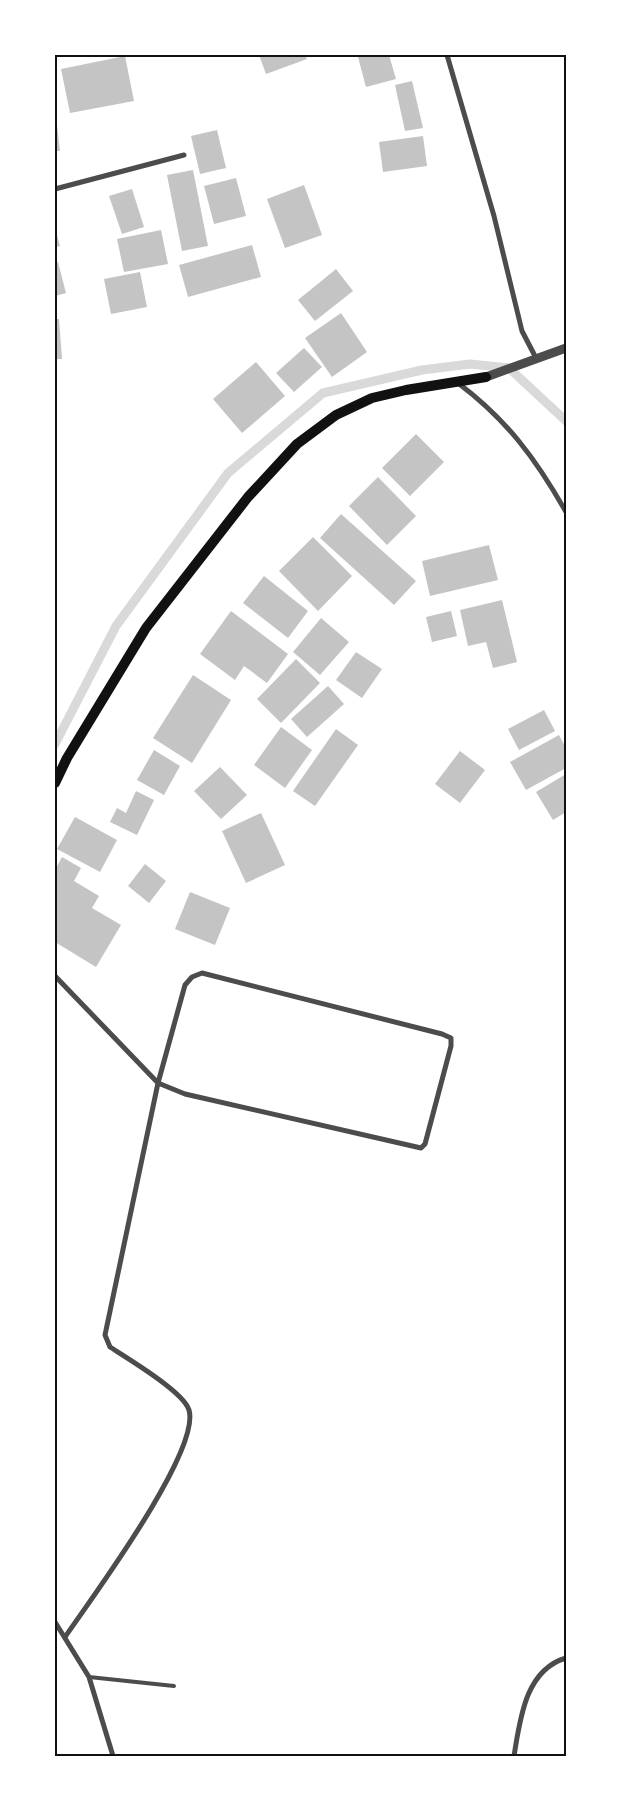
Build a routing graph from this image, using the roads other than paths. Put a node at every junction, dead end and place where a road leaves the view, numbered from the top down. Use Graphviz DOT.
graph roads {
  1 [pos="447,55"];
  2 [pos="184,155"];
  3 [pos="55,189"];
  4 [pos="566,348"];
  5 [pos="536,358"];
  6 [pos="486,377"];
  7 [pos="458,383"];
  8 [pos="566,512"];
  9 [pos="55,783"];
  10 [pos="55,976"];
  11 [pos="158,1083"];
  12 [pos="55,1622"];
  13 [pos="65,1637"];
  14 [pos="566,1658"];
  15 [pos="89,1678"];
  16 [pos="174,1686"];
  17 [pos="113,1756"];
  18 [pos="514,1756"];
  1 -- 5 [label="street"];
  2 -- 3 [label="street"];
  4 -- 5 [label="street"];
  5 -- 6 [label="street"];
  6 -- 7 [label="main road"];
  7 -- 8 [label="street"];
  7 -- 9 [label="main road"];
  10 -- 11 [label="street"];
  11 -- 11 [label="street"];
  11 -- 13 [label="street"];
  12 -- 13 [label="street"];
  13 -- 15 [label="street"];
  14 -- 18 [label="street"];
  15 -- 16 [label="lane"];
  15 -- 17 [label="street"];
}
